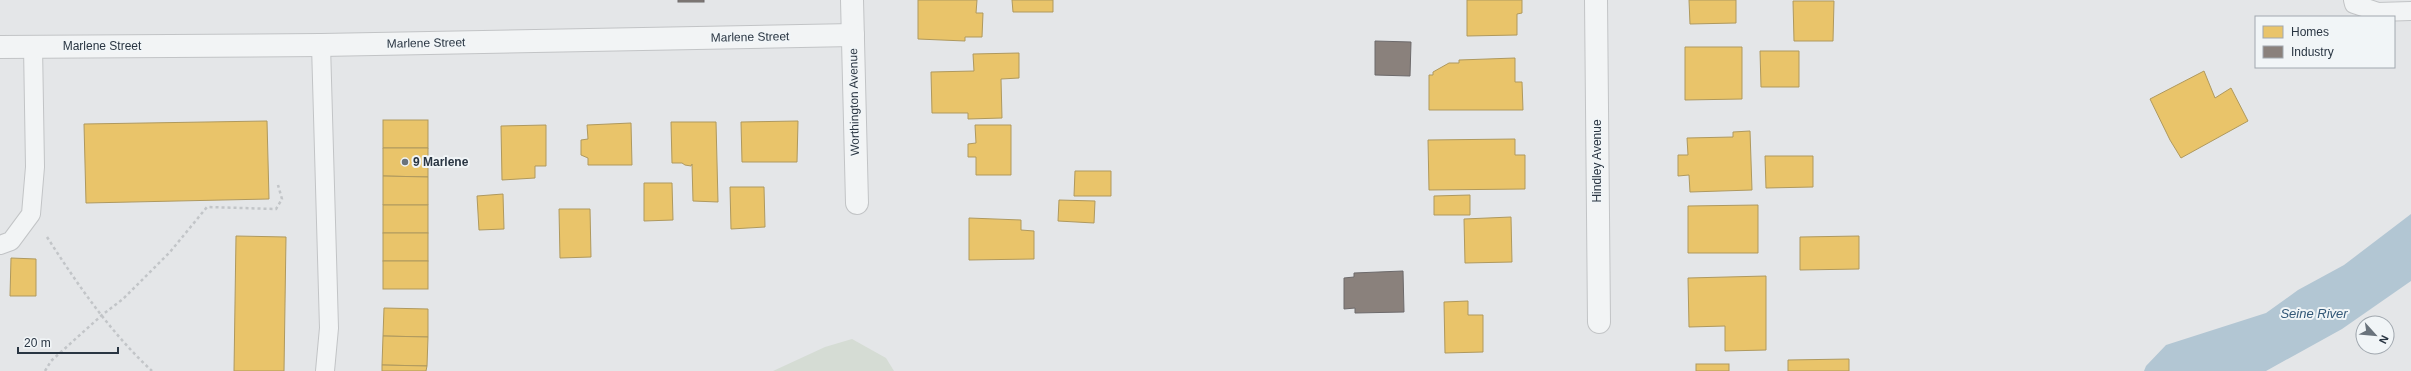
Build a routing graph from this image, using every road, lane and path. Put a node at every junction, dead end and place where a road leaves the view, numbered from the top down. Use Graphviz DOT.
graph roads {
  1 [pos="852,0"];
  2 [pos="1596,0"];
  3 [pos="2353,0"];
  4 [pos="2411,11"];
  5 [pos="853,35"];
  6 [pos="321,45"];
  7 [pos="33,46"];
  8 [pos="0,47"];
  9 [pos="278,185"];
  10 [pos="857,203"];
  11 [pos="25,221"];
  12 [pos="0,245"];
  13 [pos="102,315"];
  14 [pos="1598,322"];
  15 [pos="45,371"];
  16 [pos="152,371"];
  17 [pos="325,371"];
  1 -- 5 [label="street, Worthington Avenue"];
  2 -- 14 [label="street, Hindley Avenue"];
  3 -- 4 [label="lane"];
  5 -- 6 [label="street, Marlene Street"];
  5 -- 10 [label="street, Worthington Avenue"];
  6 -- 7 [label="street, Marlene Street"];
  6 -- 17 [label="lane"];
  7 -- 8 [label="street, Marlene Street"];
  7 -- 11 [label="lane"];
  9 -- 13 [label="path"];
  11 -- 12 [label="lane"];
  11 -- 13 [label="path"];
  13 -- 15 [label="path"];
  13 -- 16 [label="path"];
}
